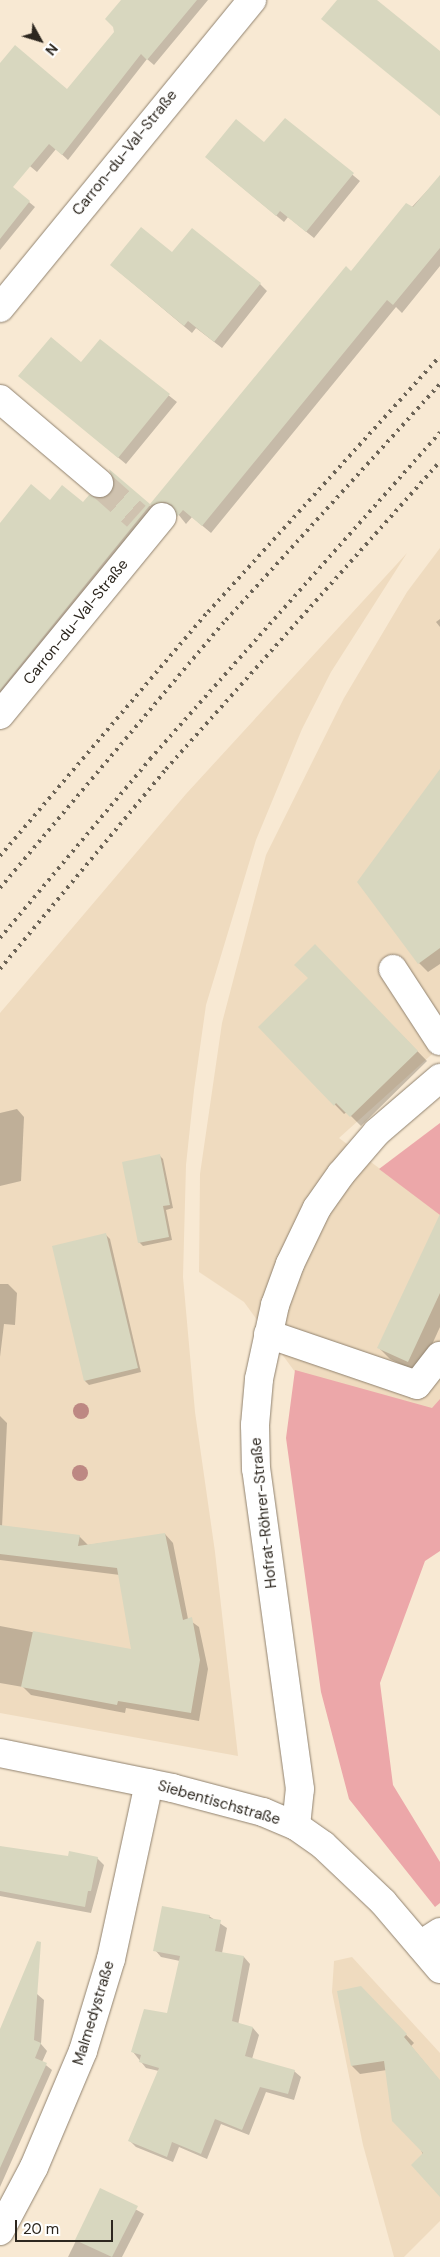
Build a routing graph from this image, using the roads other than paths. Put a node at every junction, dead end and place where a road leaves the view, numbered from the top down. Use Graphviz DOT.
graph roads {
  1 [pos="252,0"];
  2 [pos="0,308"];
  3 [pos="0,399"];
  4 [pos="99,482"];
  5 [pos="150,520"];
  6 [pos="0,715"];
  7 [pos="393,969"];
  8 [pos="440,1041"];
  9 [pos="440,1078"];
  10 [pos="268,1334"];
  11 [pos="440,1356"];
  12 [pos="0,1753"];
  13 [pos="149,1783"];
  14 [pos="296,1826"];
  15 [pos="430,1939"];
  16 [pos="440,1969"];
  17 [pos="0,2231"];
  1 -- 2 [label="street, Carron-du-Val-Straße"];
  3 -- 4 [label="street"];
  5 -- 6 [label="street, Carron-du-Val-Straße"];
  7 -- 8 [label="street"];
  9 -- 10 [label="street, Hofrat-Röhrer-Straße"];
  10 -- 11 [label="street"];
  10 -- 14 [label="street, Hofrat-Röhrer-Straße"];
  12 -- 13 [label="street, Siebentischstraße"];
  13 -- 14 [label="street, Siebentischstraße"];
  13 -- 17 [label="street, Malmedystraße"];
  14 -- 15 [label="street, Siebentischstraße"];
  15 -- 16 [label="street, Siebentischstraße"];
}
